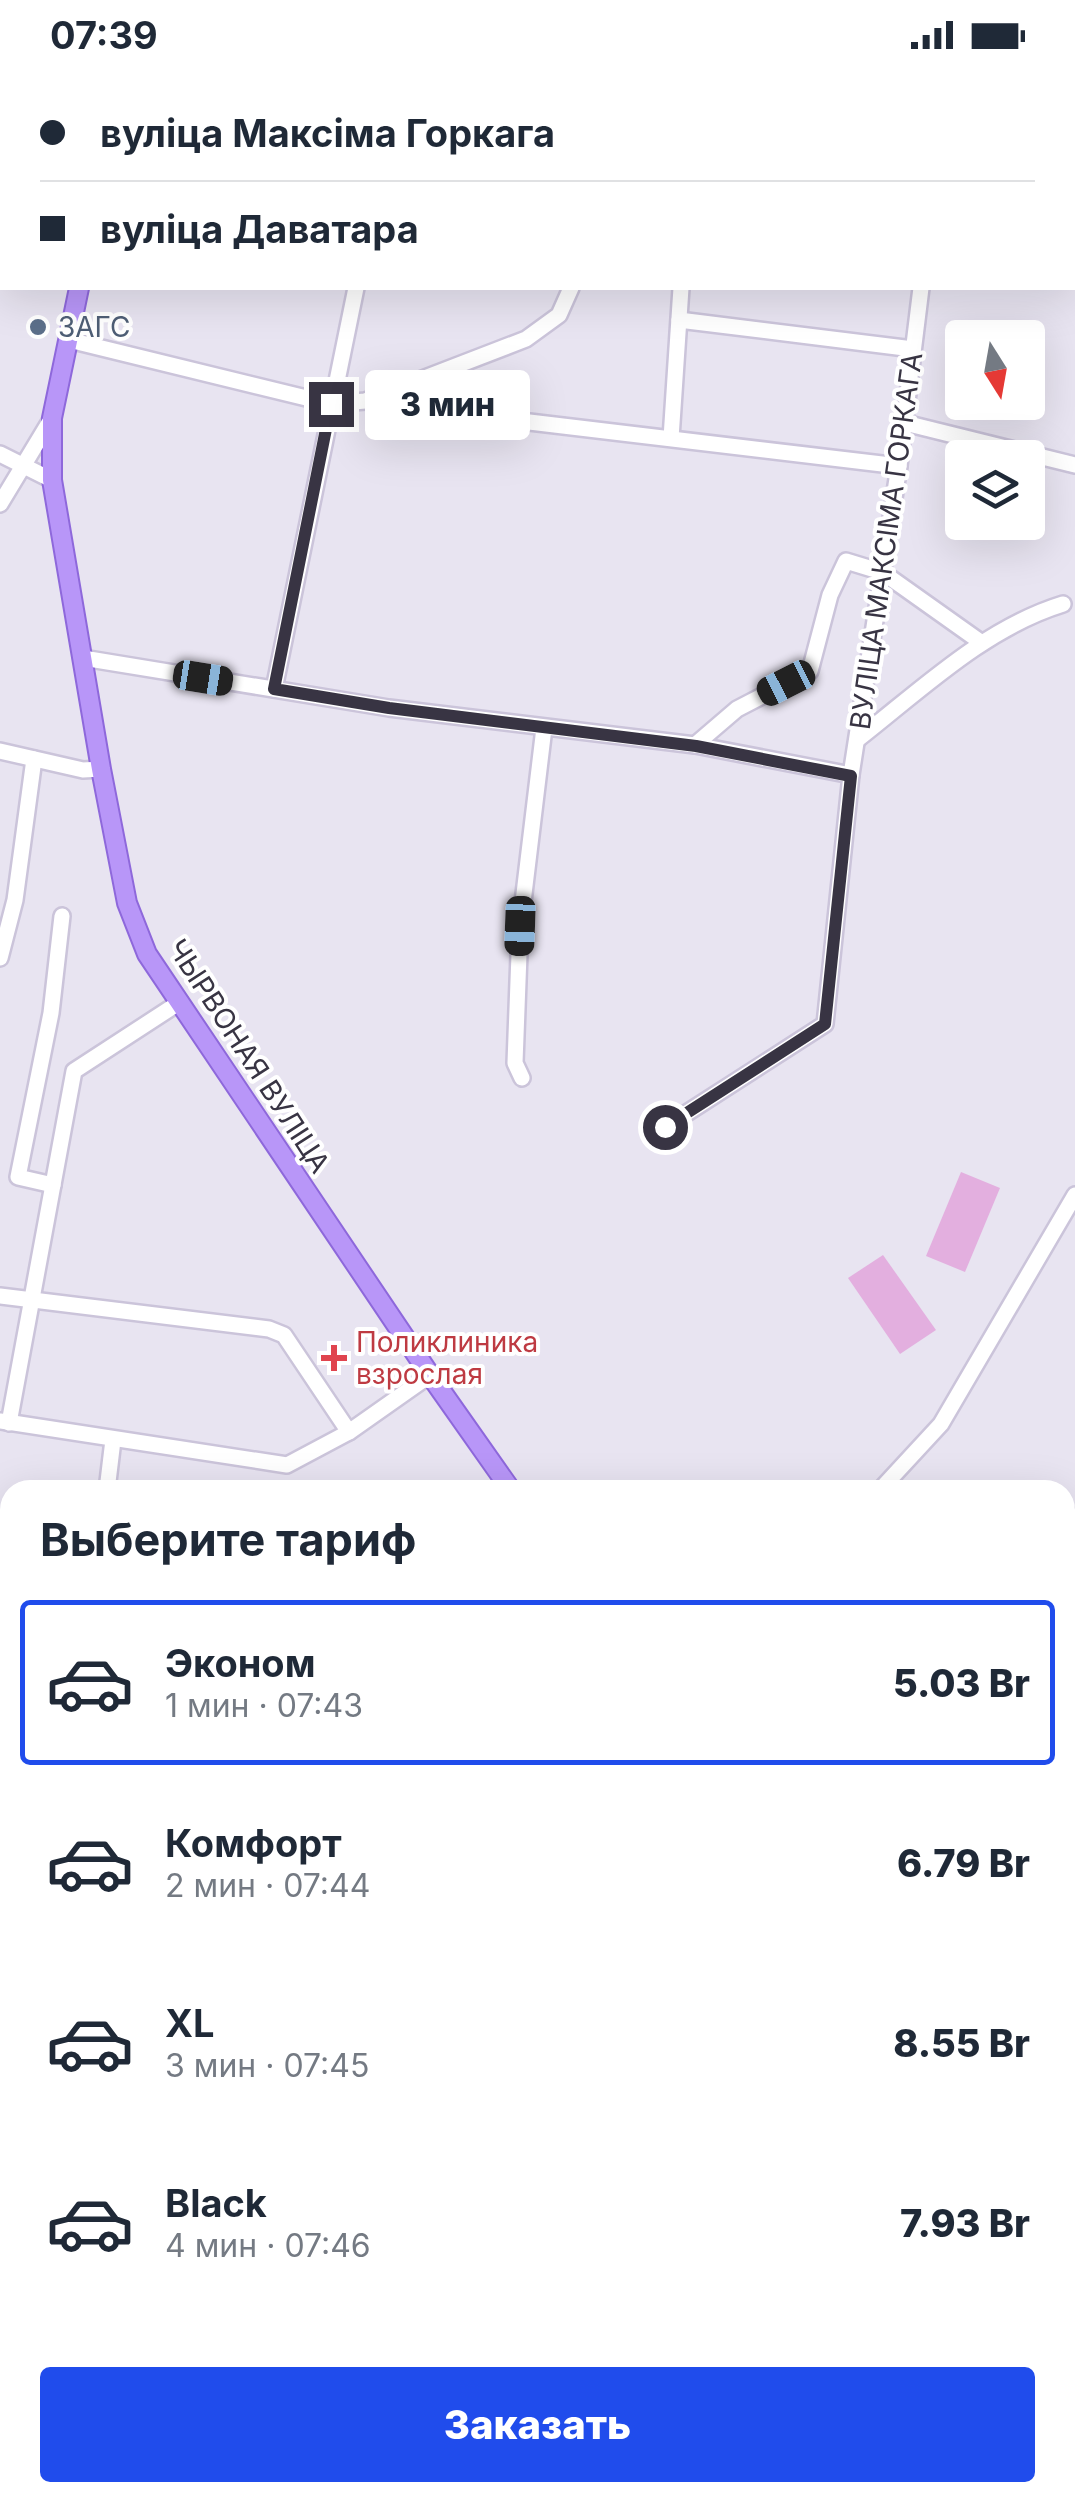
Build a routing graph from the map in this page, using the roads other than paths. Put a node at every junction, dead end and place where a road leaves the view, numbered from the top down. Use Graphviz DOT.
graph roads {
  1 [pos="79,290"];
  2 [pos="356,290"];
  3 [pos="570,290"];
  4 [pos="682,290"];
  5 [pos="922,290"];
  6 [pos="679,320"];
  7 [pos="69,340"];
  8 [pos="913,349"];
  9 [pos="331,404"];
  10 [pos="52,418"];
  11 [pos="520,420"];
  12 [pos="905,423"];
  13 [pos="671,438"];
  14 [pos="0,454"];
  15 [pos="24,464"];
  16 [pos="1075,465"];
  17 [pos="900,466"];
  18 [pos="52,480"];
  19 [pos="0,504"];
  20 [pos="882,572"];
  21 [pos="1063,604"];
  22 [pos="982,643"];
  23 [pos="83,658"];
  24 [pos="274,689"];
  25 [pos="544,728"];
  26 [pos="858,738"];
  27 [pos="696,746"];
  28 [pos="0,750"];
  29 [pos="34,758"];
  30 [pos="100,769"];
  31 [pos="851,776"];
  32 [pos="62,916"];
  33 [pos="0,958"];
  34 [pos="180,1002"];
  35 [pos="522,1078"];
  36 [pos="665,1127"];
  37 [pos="53,1185"];
  38 [pos="1075,1196"];
  39 [pos="0,1296"];
  40 [pos="32,1301"];
  41 [pos="430,1374"];
  42 [pos="5,1422"];
  43 [pos="349,1432"];
  44 [pos="112,1440"];
  45 [pos="109,1480"];
  46 [pos="505,1480"];
  47 [pos="889,1480"];
  1 -- 7 [label="main road, ЧЫРВОНАЯ ВУЛІЦА"];
  2 -- 9 [label="street"];
  3 -- 9 [label="street"];
  4 -- 6 [label="street"];
  5 -- 8 [label="street, ВУЛІЦА МАКСІМА ГОРКАГА"];
  6 -- 8 [label="street"];
  6 -- 13 [label="street"];
  7 -- 9 [label="street"];
  7 -- 10 [label="main road, ЧЫРВОНАЯ ВУЛІЦА"];
  8 -- 12 [label="street, ВУЛІЦА МАКСІМА ГОРКАГА"];
  9 -- 24 [label="street"];
  10 -- 15 [label="street, ЧЫРВОНАЯ ВУЛІЦА"];
  10 -- 18 [label="main road, ЧЫРВОНАЯ ВУЛІЦА"];
  11 -- 13 [label="street"];
  12 -- 16 [label="street"];
  12 -- 17 [label="street, ВУЛІЦА МАКСІМА ГОРКАГА"];
  13 -- 17 [label="street"];
  14 -- 15 [label="street"];
  15 -- 18 [label="street"];
  15 -- 19 [label="street, ЧЫРВОНАЯ ВУЛІЦА"];
  17 -- 20 [label="street, ВУЛІЦА МАКСІМА ГОРКАГА"];
  18 -- 23 [label="main road, ЧЫРВОНАЯ ВУЛІЦА"];
  20 -- 22 [label="street"];
  20 -- 26 [label="street, ВУЛІЦА МАКСІМА ГОРКАГА"];
  20 -- 27 [label="street"];
  21 -- 22 [label="street"];
  22 -- 26 [label="street"];
  23 -- 24 [label="street"];
  23 -- 30 [label="main road, ЧЫРВОНАЯ ВУЛІЦА"];
  24 -- 25 [label="street"];
  25 -- 27 [label="street"];
  25 -- 35 [label="street"];
  26 -- 31 [label="street, ВУЛІЦА МАКСІМА ГОРКАГА"];
  27 -- 31 [label="street"];
  28 -- 29 [label="street"];
  29 -- 30 [label="street"];
  29 -- 33 [label="street"];
  30 -- 34 [label="main road, ЧЫРВОНАЯ ВУЛІЦА"];
  31 -- 36 [label="street, ВУЛІЦА МАКСІМА ГОРКАГА"];
  32 -- 37 [label="street"];
  34 -- 37 [label="street"];
  34 -- 41 [label="main road, ЧЫРВОНАЯ ВУЛІЦА"];
  37 -- 40 [label="street"];
  38 -- 47 [label="street"];
  39 -- 40 [label="street"];
  40 -- 42 [label="street"];
  40 -- 43 [label="street"];
  41 -- 43 [label="street"];
  41 -- 46 [label="main road, ЧЫРВОНАЯ ВУЛІЦА"];
  42 -- 44 [label="street"];
  43 -- 44 [label="street"];
  44 -- 45 [label="street"];
}
